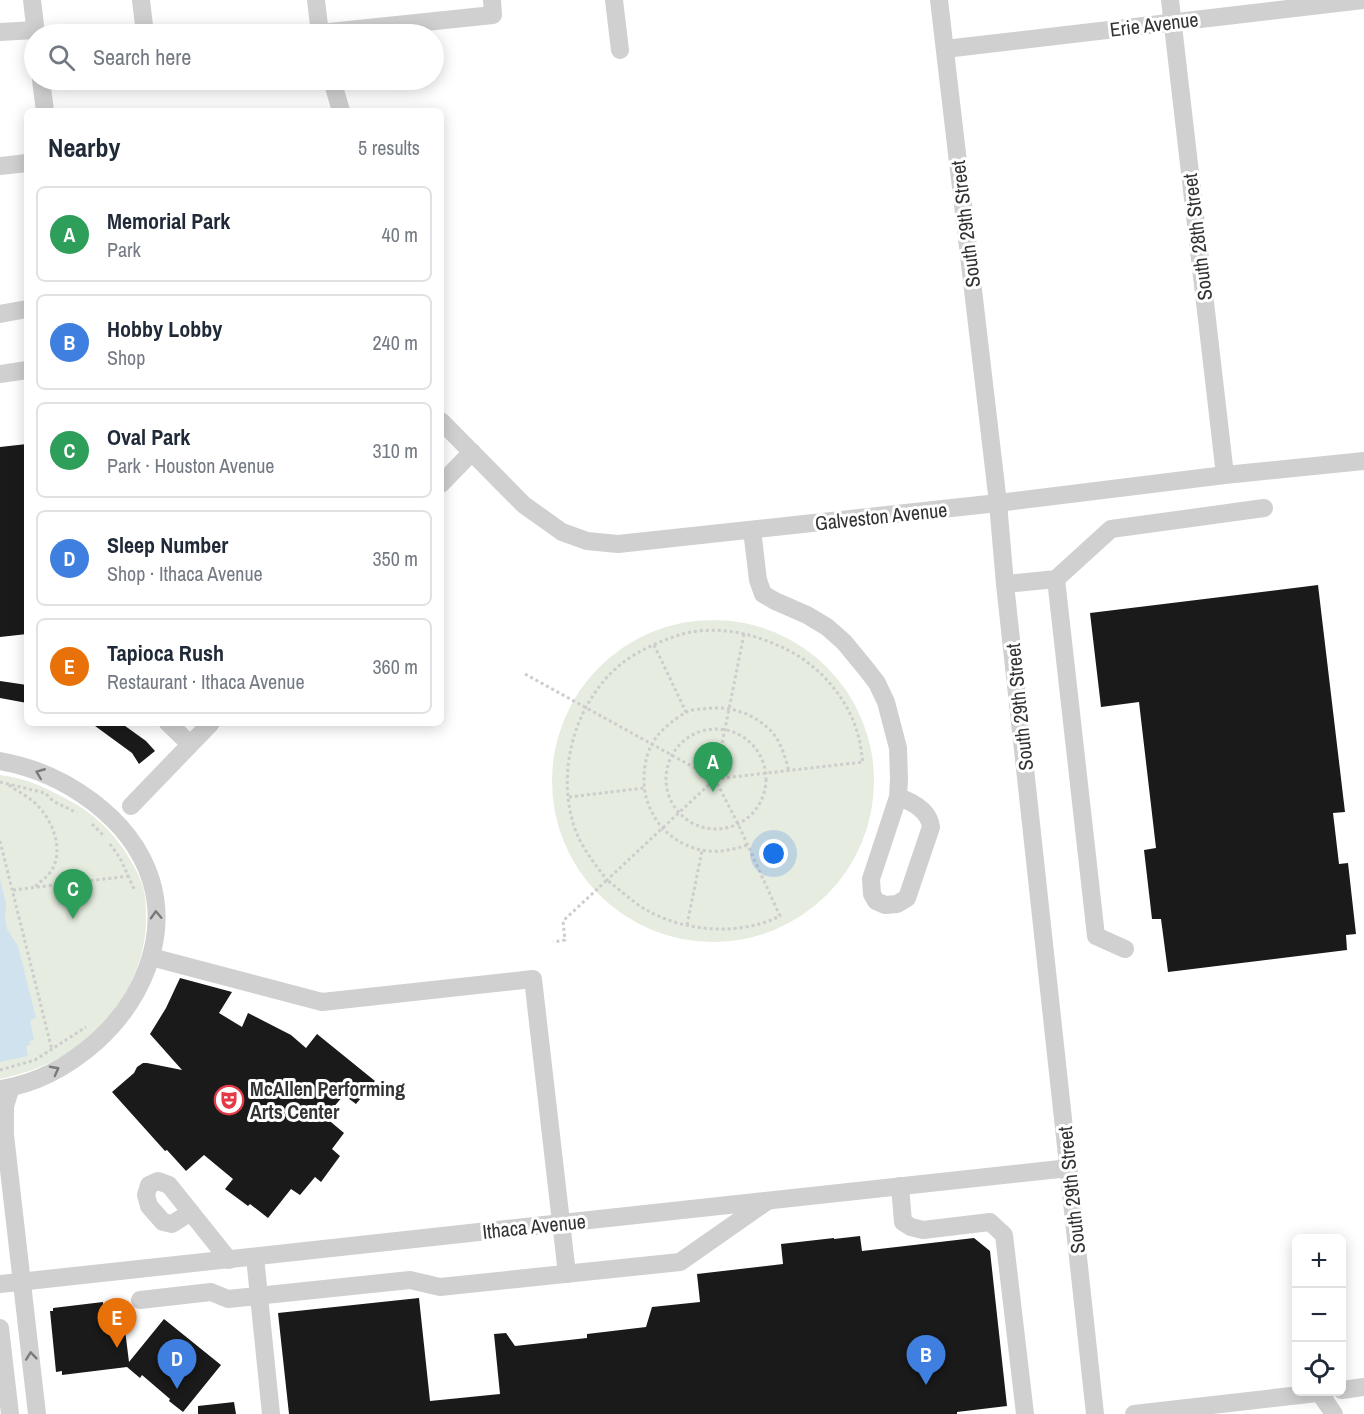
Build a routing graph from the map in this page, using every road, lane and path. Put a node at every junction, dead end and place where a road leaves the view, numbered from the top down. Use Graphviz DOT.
graph roads {
  1 [pos="32,0"];
  2 [pos="141,0"];
  3 [pos="316,0"];
  4 [pos="614,0"];
  5 [pos="939,0"];
  6 [pos="1170,0"];
  7 [pos="1364,0"];
  8 [pos="492,8"];
  9 [pos="1172,22"];
  10 [pos="34,24"];
  11 [pos="144,24"];
  12 [pos="317,24"];
  13 [pos="384,24"];
  14 [pos="0,32"];
  15 [pos="24,32"];
  16 [pos="945,49"];
  17 [pos="620,50"];
  18 [pos="42,90"];
  19 [pos="335,90"];
  20 [pos="45,108"];
  21 [pos="340,108"];
  22 [pos="24,163"];
  23 [pos="0,166"];
  24 [pos="24,310"];
  25 [pos="0,314"];
  26 [pos="24,370"];
  27 [pos="0,374"];
  28 [pos="444,424"];
  29 [pos="472,452"];
  30 [pos="1364,461"];
  31 [pos="1225,475"];
  32 [pos="444,481"];
  33 [pos="998,503"];
  34 [pos="1264,508"];
  35 [pos="752,530"];
  36 [pos="1056,579"];
  37 [pos="1005,584"];
  38 [pos="744,634"];
  39 [pos="654,645"];
  40 [pos="525,674"];
  41 [pos="586,708"];
  42 [pos="729,708"];
  43 [pos="686,712"];
  44 [pos="171,726"];
  45 [pos="208,726"];
  46 [pos="725,729"];
  47 [pos="190,744"];
  48 [pos="651,744"];
  49 [pos="672,755"];
  50 [pos="0,761"];
  51 [pos="789,771"];
  52 [pos="767,774"];
  53 [pos="715,779"];
  54 [pos="0,782"];
  55 [pos="6,783"];
  56 [pos="644,788"];
  57 [pos="569,797"];
  58 [pos="898,797"];
  59 [pos="131,806"];
  60 [pos="679,813"];
  61 [pos="94,814"];
  62 [pos="81,815"];
  63 [pos="738,825"];
  64 [pos="662,829"];
  65 [pos="0,841"];
  66 [pos="130,841"];
  67 [pos="747,845"];
  68 [pos="702,851"];
  69 [pos="129,876"];
  70 [pos="607,880"];
  71 [pos="35,887"];
  72 [pos="13,890"];
  73 [pos="136,893"];
  74 [pos="687,925"];
  75 [pos="553,942"];
  76 [pos="1125,949"];
  77 [pos="151,957"];
  78 [pos="90,1024"];
  79 [pos="52,1050"];
  80 [pos="0,1070"];
  81 [pos="6,1088"];
  82 [pos="1069,1168"];
  83 [pos="900,1186"];
  84 [pos="767,1201"];
  85 [pos="191,1212"];
  86 [pos="561,1223"];
  87 [pos="255,1257"];
  88 [pos="229,1260"];
  89 [pos="567,1274"];
  90 [pos="22,1282"];
  91 [pos="0,1284"];
  92 [pos="260,1296"];
  93 [pos="140,1300"];
  94 [pos="0,1328"];
  95 [pos="1364,1387"];
  96 [pos="1346,1389"];
  97 [pos="1293,1396"];
  98 [pos="1325,1396"];
  99 [pos="1171,1412"];
  100 [pos="10,1414"];
  101 [pos="37,1414"];
  102 [pos="271,1414"];
  103 [pos="1025,1414"];
  104 [pos="1095,1414"];
  105 [pos="1134,1414"];
  106 [pos="1334,1414"];
  1 -- 10 [label="street"];
  2 -- 11 [label="street"];
  3 -- 12 [label="street"];
  4 -- 17 [label="street"];
  5 -- 16 [label="street, South 29th Street"];
  6 -- 9 [label="street, South 28th Street"];
  7 -- 9 [label="street, Erie Avenue"];
  8 -- 13 [label="street"];
  9 -- 16 [label="street, Erie Avenue"];
  9 -- 31 [label="street, South 28th Street"];
  14 -- 15 [label="street"];
  16 -- 33 [label="street, South 29th Street"];
  18 -- 20 [label="street"];
  19 -- 21 [label="street"];
  22 -- 23 [label="street"];
  24 -- 25 [label="street"];
  26 -- 27 [label="street"];
  28 -- 29 [label="street, Galveston Avenue"];
  29 -- 32 [label="street"];
  29 -- 35 [label="street, Galveston Avenue"];
  30 -- 31 [label="street, Galveston Avenue"];
  31 -- 33 [label="street, Galveston Avenue"];
  33 -- 35 [label="street, Galveston Avenue"];
  33 -- 37 [label="street, South 29th Street"];
  34 -- 36 [label="street"];
  35 -- 58 [label="street"];
  36 -- 37 [label="street"];
  36 -- 76 [label="street"];
  37 -- 82 [label="street, South 29th Street"];
  38 -- 39 [label="path"];
  38 -- 42 [label="path"];
  38 -- 51 [label="path"];
  39 -- 41 [label="path"];
  39 -- 43 [label="path"];
  40 -- 41 [label="path"];
  41 -- 48 [label="path"];
  41 -- 57 [label="path"];
  42 -- 43 [label="path"];
  42 -- 46 [label="path"];
  42 -- 51 [label="path"];
  43 -- 48 [label="path"];
  44 -- 47 [label="street"];
  45 -- 47 [label="street"];
  46 -- 49 [label="path"];
  46 -- 52 [label="path"];
  46 -- 53 [label="path"];
  47 -- 59 [label="street"];
  48 -- 49 [label="path"];
  48 -- 56 [label="path"];
  49 -- 53 [label="path"];
  49 -- 60 [label="path"];
  61 -- 50 [label="street, one-way"];
  51 -- 52 [label="path"];
  52 -- 53 [label="path"];
  52 -- 63 [label="path"];
  53 -- 60 [label="path"];
  53 -- 63 [label="path"];
  54 -- 55 [label="path"];
  55 -- 62 [label="path"];
  55 -- 71 [label="path"];
  56 -- 57 [label="path"];
  56 -- 64 [label="path"];
  57 -- 70 [label="path"];
  58 -- 58 [label="street"];
  59 -- 61 [label="street"];
  59 -- 66 [label="street"];
  60 -- 63 [label="path"];
  60 -- 64 [label="path"];
  61 -- 66 [label="street"];
  61 -- 69 [label="path"];
  63 -- 67 [label="path"];
  64 -- 68 [label="path"];
  64 -- 70 [label="path"];
  65 -- 72 [label="path"];
  77 -- 66 [label="street, one-way"];
  67 -- 68 [label="path"];
  67 -- 74 [label="path"];
  68 -- 74 [label="path"];
  69 -- 71 [label="path"];
  69 -- 73 [label="path"];
  70 -- 74 [label="path"];
  70 -- 75 [label="path"];
  71 -- 72 [label="path"];
  72 -- 79 [label="path"];
  81 -- 77 [label="street, one-way"];
  77 -- 86 [label="street"];
  78 -- 79 [label="path"];
  79 -- 80 [label="path"];
  81 -- 90 [label="street"];
  82 -- 83 [label="street, Ithaca Avenue"];
  82 -- 104 [label="street, South 29th Street"];
  83 -- 84 [label="street, Ithaca Avenue"];
  83 -- 103 [label="street"];
  84 -- 86 [label="street, Ithaca Avenue"];
  84 -- 89 [label="street"];
  85 -- 88 [label="street"];
  86 -- 87 [label="street, Ithaca Avenue"];
  86 -- 89 [label="street"];
  87 -- 88 [label="street, Ithaca Avenue"];
  87 -- 92 [label="street"];
  88 -- 90 [label="street, Ithaca Avenue"];
  89 -- 92 [label="street"];
  90 -- 91 [label="street, Ithaca Avenue"];
  101 -- 90 [label="street, one-way"];
  92 -- 93 [label="street"];
  92 -- 102 [label="street"];
  94 -- 100 [label="street"];
  95 -- 96 [label="street"];
  97 -- 99 [label="street"];
  98 -- 106 [label="street"];
  99 -- 105 [label="street"];
}
